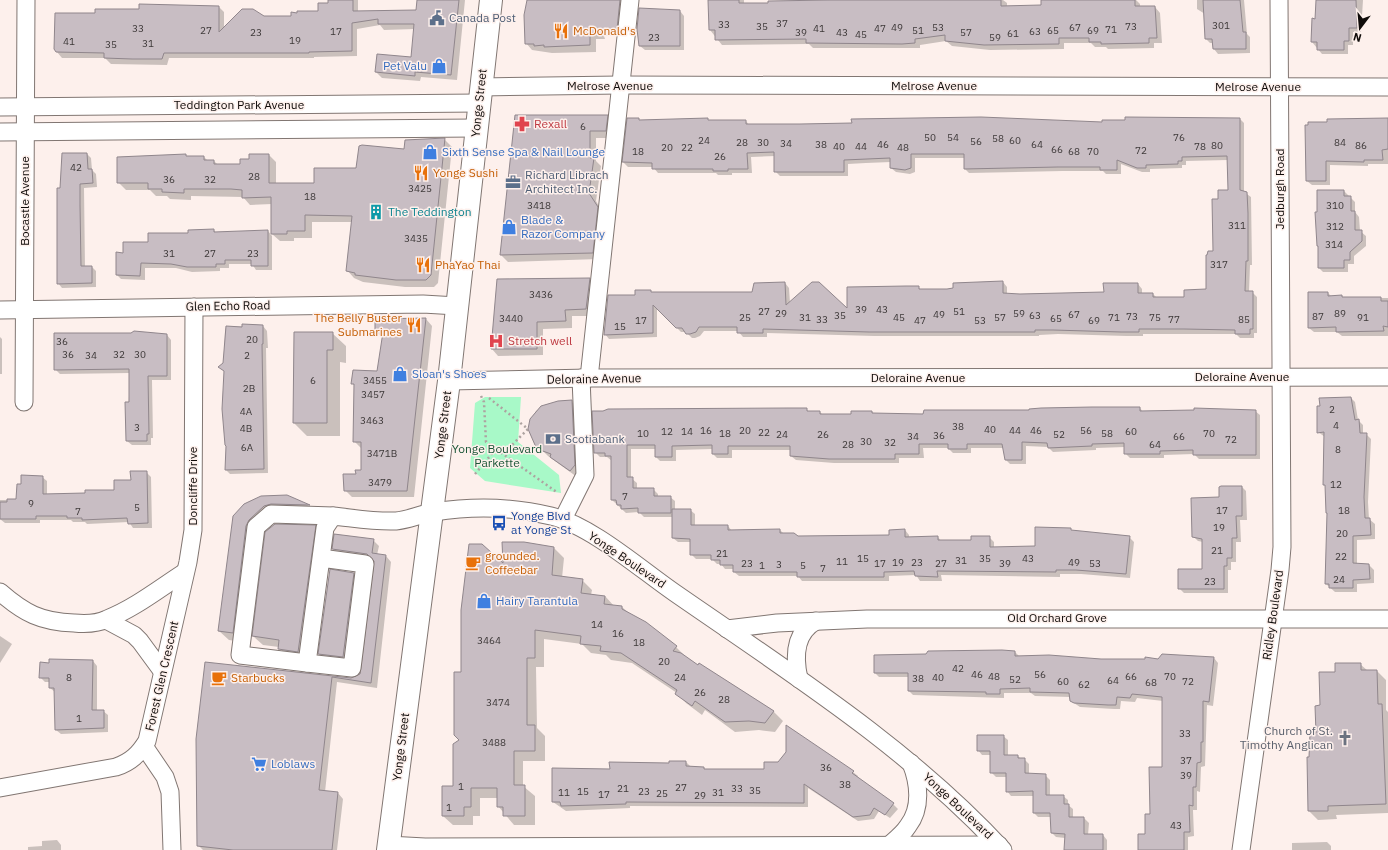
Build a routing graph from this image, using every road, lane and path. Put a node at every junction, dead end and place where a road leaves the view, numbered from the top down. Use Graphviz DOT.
graph roads {
  1 [pos="26,0"];
  2 [pos="491,0"];
  3 [pos="630,0"];
  4 [pos="1279,0"];
  5 [pos="620,85"];
  6 [pos="1280,87"];
  7 [pos="1388,87"];
  8 [pos="480,95"];
  9 [pos="25,106"];
  10 [pos="0,107"];
  11 [pos="476,128"];
  12 [pos="0,132"];
  13 [pos="25,132"];
  14 [pos="457,306"];
  15 [pos="194,307"];
  16 [pos="25,309"];
  17 [pos="0,310"];
  18 [pos="1282,377"];
  19 [pos="1388,377"];
  20 [pos="585,378"];
  21 [pos="449,381"];
  22 [pos="24,402"];
  23 [pos="495,450"];
  24 [pos="504,453"];
  25 [pos="475,474"];
  26 [pos="559,493"];
  27 [pos="432,512"];
  28 [pos="333,516"];
  29 [pos="563,520"];
  30 [pos="321,558"];
  31 [pos="185,572"];
  32 [pos="0,592"];
  33 [pos="1273,619"];
  34 [pos="1388,619"];
  35 [pos="106,620"];
  36 [pos="816,622"];
  37 [pos="727,629"];
  38 [pos="307,663"];
  39 [pos="162,671"];
  40 [pos="799,679"];
  41 [pos="144,746"];
  42 [pos="911,763"];
  43 [pos="0,788"];
  44 [pos="888,846"];
  45 [pos="388,847"];
  46 [pos="1001,848"];
  47 [pos="172,850"];
  48 [pos="1242,850"];
  1 -- 9 [label="street, Bocastle Avenue"];
  2 -- 8 [label="main road, Yonge Street"];
  3 -- 5 [label="street"];
  4 -- 6 [label="street, Jedburgh Road"];
  5 -- 6 [label="street, Melrose Avenue"];
  5 -- 8 [label="street, Melrose Avenue"];
  5 -- 20 [label="street"];
  6 -- 7 [label="street, Melrose Avenue"];
  6 -- 18 [label="street, Jedburgh Road"];
  8 -- 9 [label="street, Teddington Park Avenue"];
  8 -- 11 [label="main road, Yonge Street"];
  9 -- 10 [label="street, Teddington Park Avenue"];
  9 -- 13 [label="street, Bocastle Avenue"];
  11 -- 13 [label="street, Teddington Park Avenue"];
  11 -- 14 [label="main road, Yonge Street"];
  12 -- 13 [label="street, Teddington Park Avenue"];
  13 -- 16 [label="street, Bocastle Avenue"];
  14 -- 15 [label="street, Glen Echo Road"];
  14 -- 21 [label="main road, Yonge Street"];
  15 -- 16 [label="street, Glen Echo Road"];
  15 -- 31 [label="street, Doncliffe Drive"];
  16 -- 17 [label="street, Glen Echo Road"];
  16 -- 22 [label="street, Bocastle Avenue"];
  18 -- 19 [label="street, Deloraine Avenue"];
  18 -- 20 [label="street, Deloraine Avenue"];
  18 -- 33 [label="street, Ridley Boulevard"];
  20 -- 21 [label="street, Deloraine Avenue"];
  20 -- 29 [label="street"];
  21 -- 27 [label="main road, Yonge Street"];
  23 -- 24 [label="path"];
  23 -- 24 [label="path"];
  23 -- 25 [label="path"];
  24 -- 26 [label="path"];
  27 -- 28 [label="street, Yonge Boulevard"];
  27 -- 29 [label="street, Yonge Boulevard"];
  27 -- 45 [label="main road, Yonge Street"];
  28 -- 30 [label="street"];
  28 -- 38 [label="street, Yonge Boulevard"];
  29 -- 37 [label="street, Yonge Boulevard"];
  30 -- 38 [label="street"];
  30 -- 38 [label="street"];
  31 -- 35 [label="street"];
  31 -- 39 [label="street, Forest Glen Crescent"];
  32 -- 35 [label="street"];
  33 -- 34 [label="street, Old Orchard Grove"];
  33 -- 36 [label="street, Old Orchard Grove"];
  33 -- 48 [label="street, Ridley Boulevard"];
  35 -- 39 [label="street"];
  36 -- 37 [label="street, Old Orchard Grove"];
  36 -- 40 [label="street"];
  37 -- 40 [label="street, Yonge Boulevard"];
  39 -- 41 [label="street, Forest Glen Crescent"];
  40 -- 42 [label="street, Yonge Boulevard"];
  41 -- 43 [label="street, Forest Glen Crescent"];
  41 -- 47 [label="street"];
  42 -- 44 [label="street, Yonge Boulevard"];
  42 -- 46 [label="street, Yonge Boulevard"];
  44 -- 45 [label="street"];
  44 -- 46 [label="street"];
}
